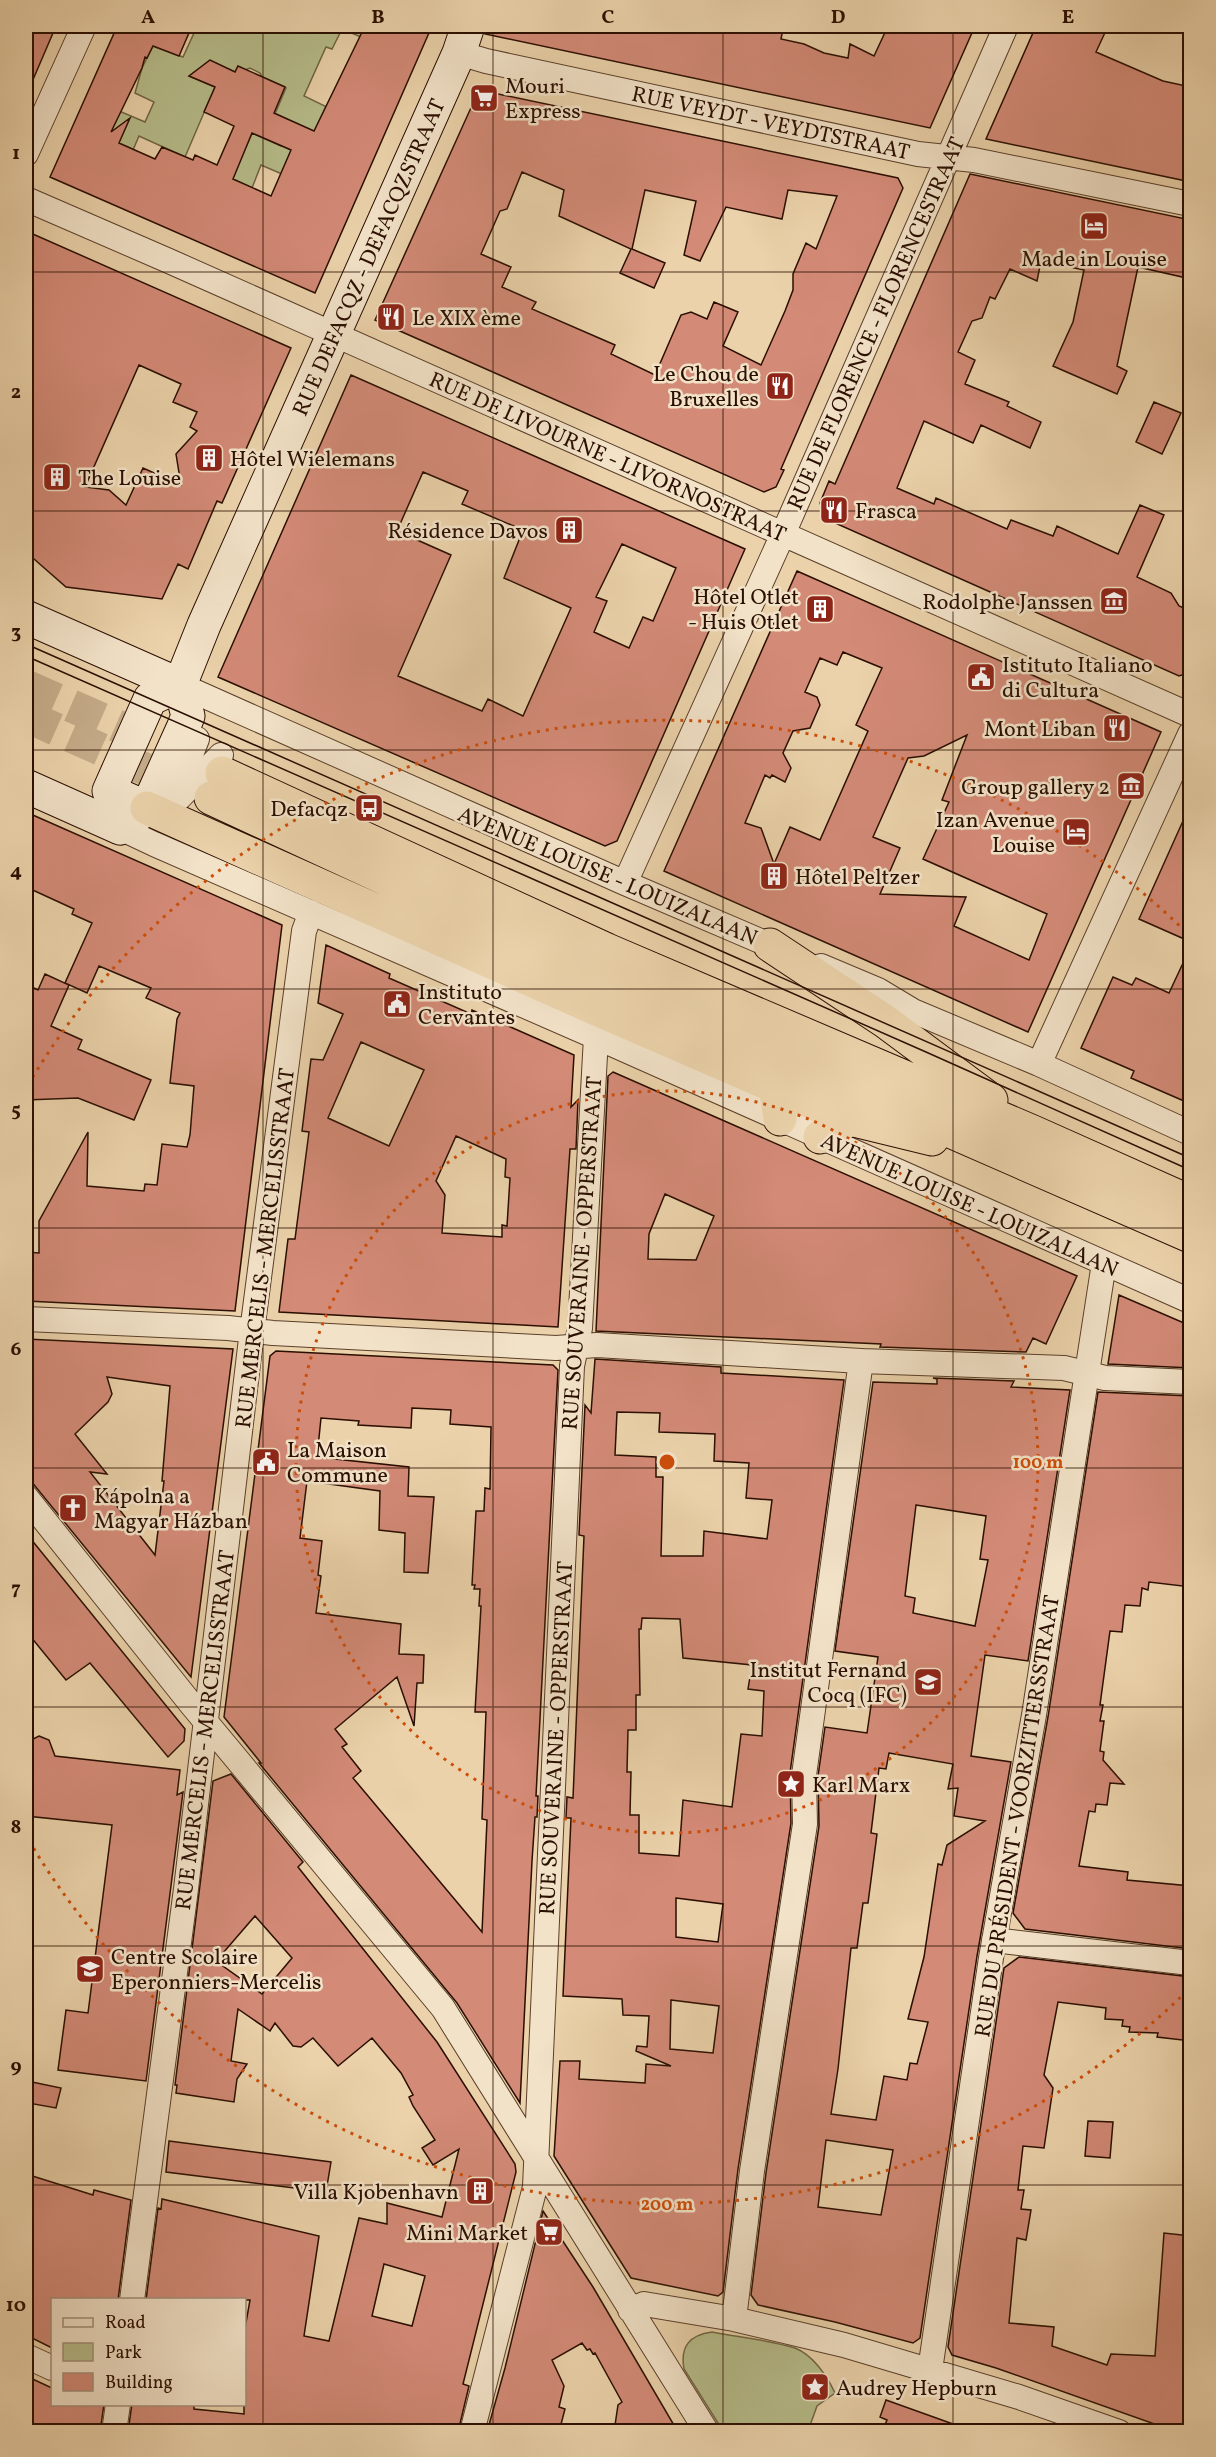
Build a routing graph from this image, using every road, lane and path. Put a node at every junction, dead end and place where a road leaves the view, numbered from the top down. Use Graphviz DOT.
graph roads {
  1 [pos="84,26"];
  2 [pos="1006,26"];
  3 [pos="464,39"];
  4 [pos="26,154"];
  5 [pos="947,157"];
  6 [pos="26,199"];
  7 [pos="1191,204"];
  8 [pos="334,335"];
  9 [pos="783,534"];
  10 [pos="26,617"];
  11 [pos="180,686"];
  12 [pos="1191,715"];
  13 [pos="1191,734"];
  14 [pos="221,770"];
  15 [pos="26,786"];
  16 [pos="109,791"];
  17 [pos="147,808"];
  18 [pos="120,828"];
  19 [pos="625,883"];
  20 [pos="311,912"];
  21 [pos="770,945"];
  22 [pos="596,1037"];
  23 [pos="1039,1064"];
  24 [pos="775,1086"];
  25 [pos="780,1119"];
  26 [pos="850,1119"];
  27 [pos="1033,1132"];
  28 [pos="1191,1132"];
  29 [pos="820,1137"];
  30 [pos="1018,1160"];
  31 [pos="1191,1202"];
  32 [pos="1191,1236"];
  33 [pos="1104,1263"];
  34 [pos="1191,1301"];
  35 [pos="26,1319"];
  36 [pos="253,1330"];
  37 [pos="577,1347"];
  38 [pos="861,1360"];
  39 [pos="1086,1373"];
  40 [pos="1191,1382"];
  41 [pos="26,1497"];
  42 [pos="205,1720"];
  43 [pos="994,1940"];
  44 [pos="1191,1964"];
  45 [pos="535,2155"];
  46 [pos="132,2298"];
  47 [pos="630,2310"];
  48 [pos="734,2319"];
  49 [pos="26,2356"];
  50 [pos="51,2368"];
  51 [pos="930,2370"];
  52 [pos="118,2406"];
  53 [pos="114,2432"];
  54 [pos="472,2432"];
  55 [pos="707,2432"];
  56 [pos="1119,2432"];
  1 -- 4 [label="street"];
  2 -- 5 [label="street, RUE DE FLORENCE - FLORENCESTRAAT"];
  3 -- 5 [label="street, RUE VEYDT - VEYDTSTRAAT"];
  3 -- 8 [label="street, RUE DEFACQZ - DEFACQZSTRAAT"];
  5 -- 7 [label="street, RUE VEYDT - VEYDTSTRAAT"];
  5 -- 9 [label="street, RUE DE FLORENCE - FLORENCESTRAAT"];
  6 -- 8 [label="street, RUE DE LIVOURNE - LIVORNOSTRAAT"];
  8 -- 9 [label="street, RUE DE LIVOURNE - LIVORNOSTRAAT"];
  8 -- 11 [label="street, RUE DEFACQZ - DEFACQZSTRAAT"];
  9 -- 12 [label="street, RUE DE LIVOURNE - LIVORNOSTRAAT"];
  9 -- 19 [label="street, RUE DE FLORENCE - FLORENCESTRAAT"];
  10 -- 11 [label="street, AVENUE LOUISE - LOUIZALAAN"];
  11 -- 16 [label="street"];
  11 -- 17 [label="street"];
  11 -- 19 [label="street, AVENUE LOUISE - LOUIZALAAN"];
  13 -- 23 [label="street"];
  14 -- 14 [label="street"];
  14 -- 27 [label="highway"];
  14 -- 30 [label="highway"];
  15 -- 18 [label="street, AVENUE LOUISE - LOUIZALAAN"];
  16 -- 17 [label="street"];
  16 -- 18 [label="street"];
  17 -- 18 [label="street"];
  17 -- 24 [label="highway"];
  18 -- 20 [label="street, AVENUE LOUISE - LOUIZALAAN"];
  19 -- 21 [label="street, AVENUE LOUISE - LOUIZALAAN"];
  20 -- 22 [label="street, AVENUE LOUISE - LOUIZALAAN"];
  20 -- 36 [label="street, RUE MERCELIS - MERCELISSTRAAT"];
  21 -- 23 [label="street, AVENUE LOUISE - LOUIZALAAN"];
  21 -- 27 [label="highway"];
  22 -- 25 [label="street, AVENUE LOUISE - LOUIZALAAN"];
  22 -- 37 [label="street, RUE SOUVERAINE - OPPERSTRAAT"];
  23 -- 28 [label="street, AVENUE LOUISE - LOUIZALAAN"];
  24 -- 25 [label="highway"];
  24 -- 26 [label="highway"];
  25 -- 29 [label="street, AVENUE LOUISE - LOUIZALAAN"];
  26 -- 29 [label="highway"];
  26 -- 30 [label="highway"];
  27 -- 31 [label="highway"];
  29 -- 33 [label="street, AVENUE LOUISE - LOUIZALAAN"];
  30 -- 32 [label="highway"];
  33 -- 34 [label="street, AVENUE LOUISE - LOUIZALAAN"];
  33 -- 39 [label="street, RUE DU PRÉSIDENT - VOORZITTERSSTRAAT"];
  35 -- 36 [label="street"];
  36 -- 37 [label="street"];
  36 -- 42 [label="street, RUE MERCELIS - MERCELISSTRAAT"];
  37 -- 38 [label="street"];
  37 -- 45 [label="street, RUE SOUVERAINE - OPPERSTRAAT"];
  38 -- 39 [label="street"];
  38 -- 48 [label="street"];
  39 -- 40 [label="street"];
  39 -- 43 [label="street, RUE DU PRÉSIDENT - VOORZITTERSSTRAAT"];
  41 -- 42 [label="street"];
  42 -- 45 [label="street"];
  42 -- 46 [label="street, RUE MERCELIS - MERCELISSTRAAT"];
  43 -- 44 [label="street"];
  43 -- 51 [label="street, RUE DU PRÉSIDENT - VOORZITTERSSTRAAT"];
  45 -- 47 [label="street"];
  45 -- 54 [label="street, RUE SOUVERAINE - OPPERSTRAAT"];
  47 -- 48 [label="street"];
  47 -- 55 [label="street"];
  48 -- 51 [label="street"];
  49 -- 50 [label="street"];
  51 -- 56 [label="street"];
  52 -- 53 [label="street"];
}
